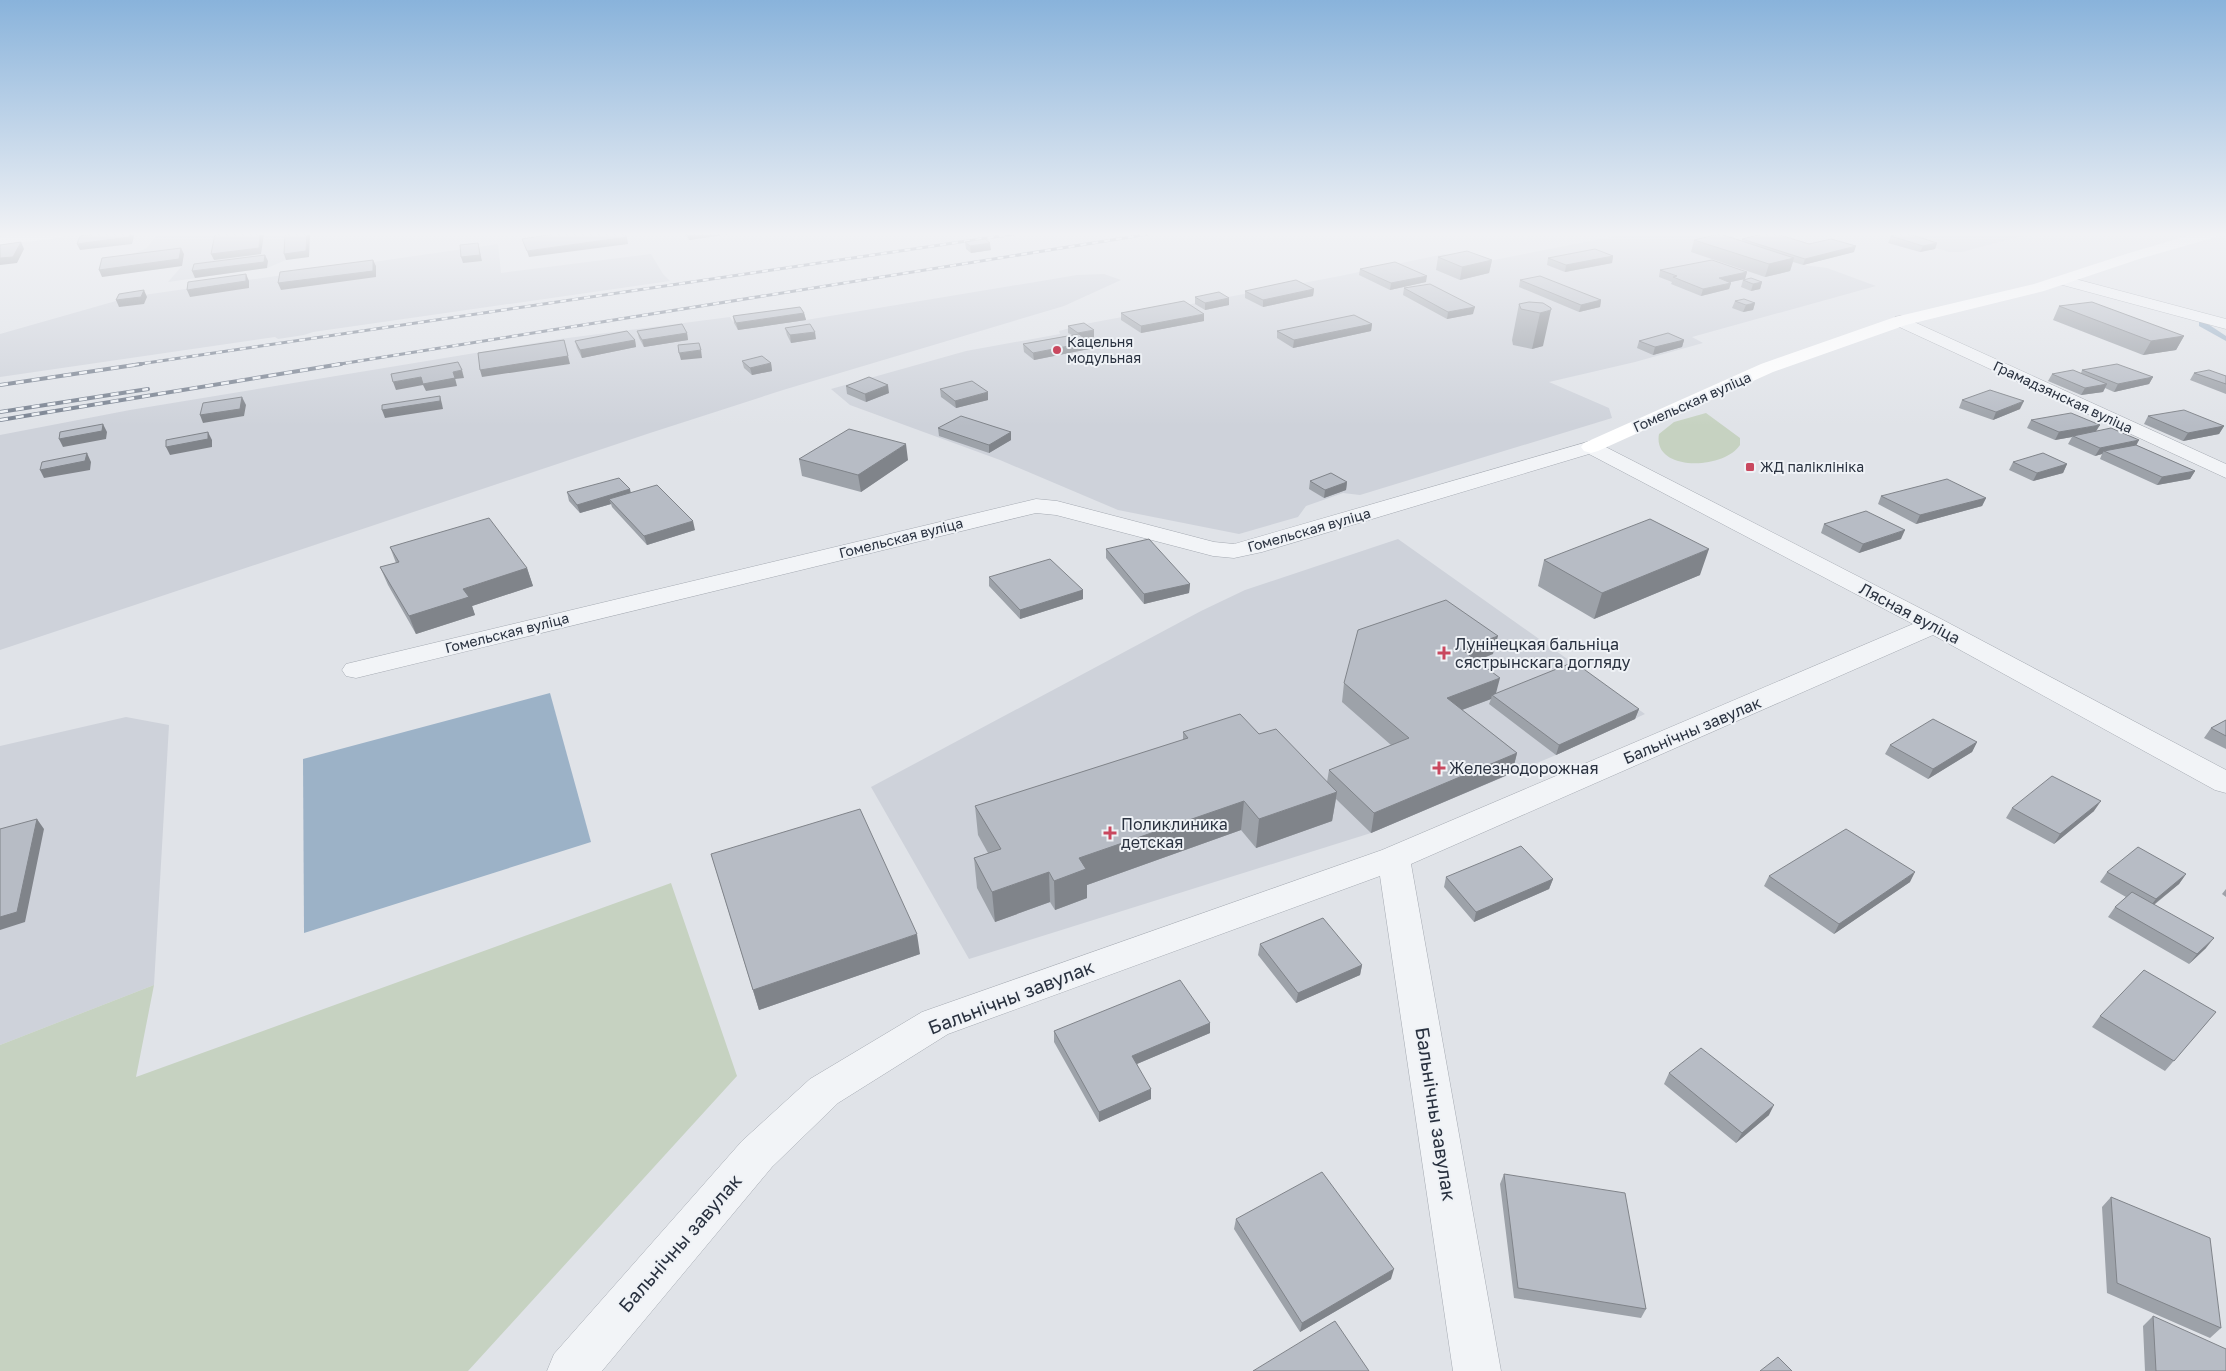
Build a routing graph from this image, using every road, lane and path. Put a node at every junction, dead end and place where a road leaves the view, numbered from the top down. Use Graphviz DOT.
graph roads {
  1 [pos="1995,298"];
  2 [pos="2128,298"];
  3 [pos="1901,321"];
  4 [pos="2226,324"];
  5 [pos="1591,447"];
  6 [pos="2226,472"];
  7 [pos="1934,625"];
  8 [pos="356,670"];
  9 [pos="2226,783"];
  10 [pos="1394,858"];
  11 [pos="571,1371"];
  12 [pos="1477,1371"];
  1 -- 3 [label="street, Гомельская вуліца"];
  2 -- 4 [label="street"];
  3 -- 5 [label="street, Гомельская вуліца"];
  3 -- 6 [label="street, Грамадзянская вуліца"];
  5 -- 7 [label="street, Лясная вуліца"];
  5 -- 8 [label="street, Гомельская вуліца"];
  7 -- 9 [label="street, Лясная вуліца"];
  7 -- 10 [label="street, Бальнічны завулак"];
  10 -- 11 [label="street, Бальнічны завулак"];
  10 -- 12 [label="street, Бальнічны завулак"];
}
